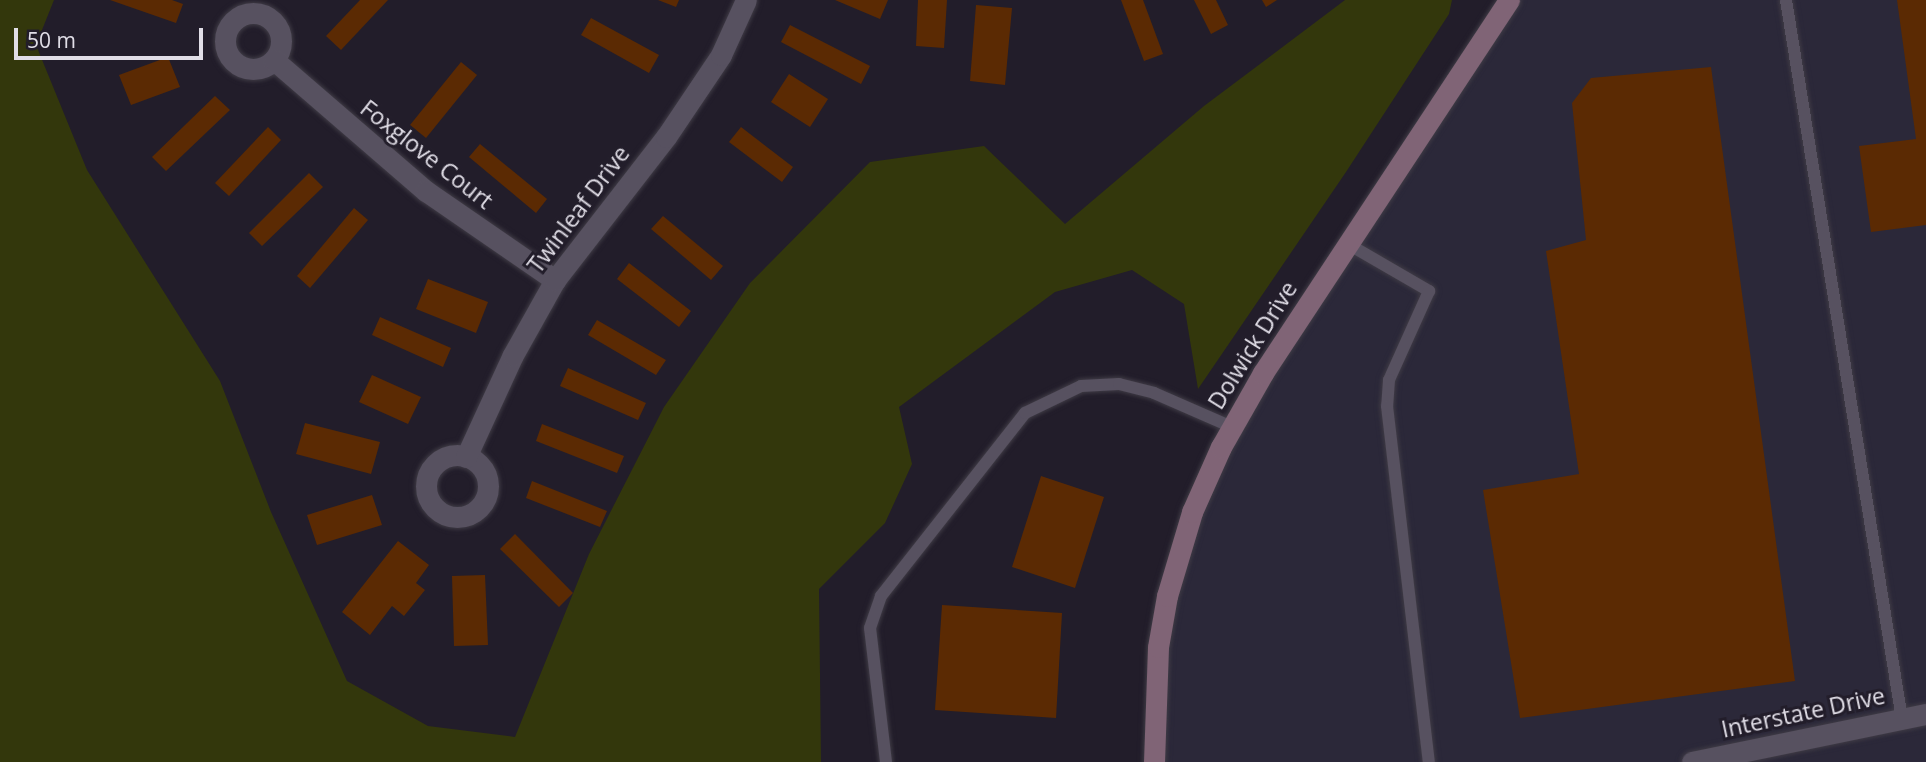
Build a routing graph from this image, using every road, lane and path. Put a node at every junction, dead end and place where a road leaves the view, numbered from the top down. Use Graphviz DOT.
graph roads {
  1 [pos="746,0"];
  2 [pos="1509,0"];
  3 [pos="1786,0"];
  4 [pos="274,61"];
  5 [pos="1348,244"];
  6 [pos="555,280"];
  7 [pos="1232,427"];
  8 [pos="466,457"];
  9 [pos="1926,714"];
  10 [pos="1902,719"];
  11 [pos="886,762"];
  12 [pos="1154,762"];
  13 [pos="1429,762"];
  14 [pos="1692,762"];
  1 -- 6 [label="street, Twinleaf Drive"];
  2 -- 5 [label="main road, Dolwick Drive"];
  3 -- 10 [label="lane"];
  4 -- 6 [label="street, Foxglove Court"];
  5 -- 7 [label="main road, Dolwick Drive"];
  5 -- 13 [label="lane"];
  6 -- 8 [label="street, Twinleaf Drive"];
  7 -- 11 [label="lane"];
  7 -- 12 [label="main road, Dolwick Drive"];
  9 -- 10 [label="street, Interstate Drive"];
  10 -- 14 [label="street, Interstate Drive"];
}
